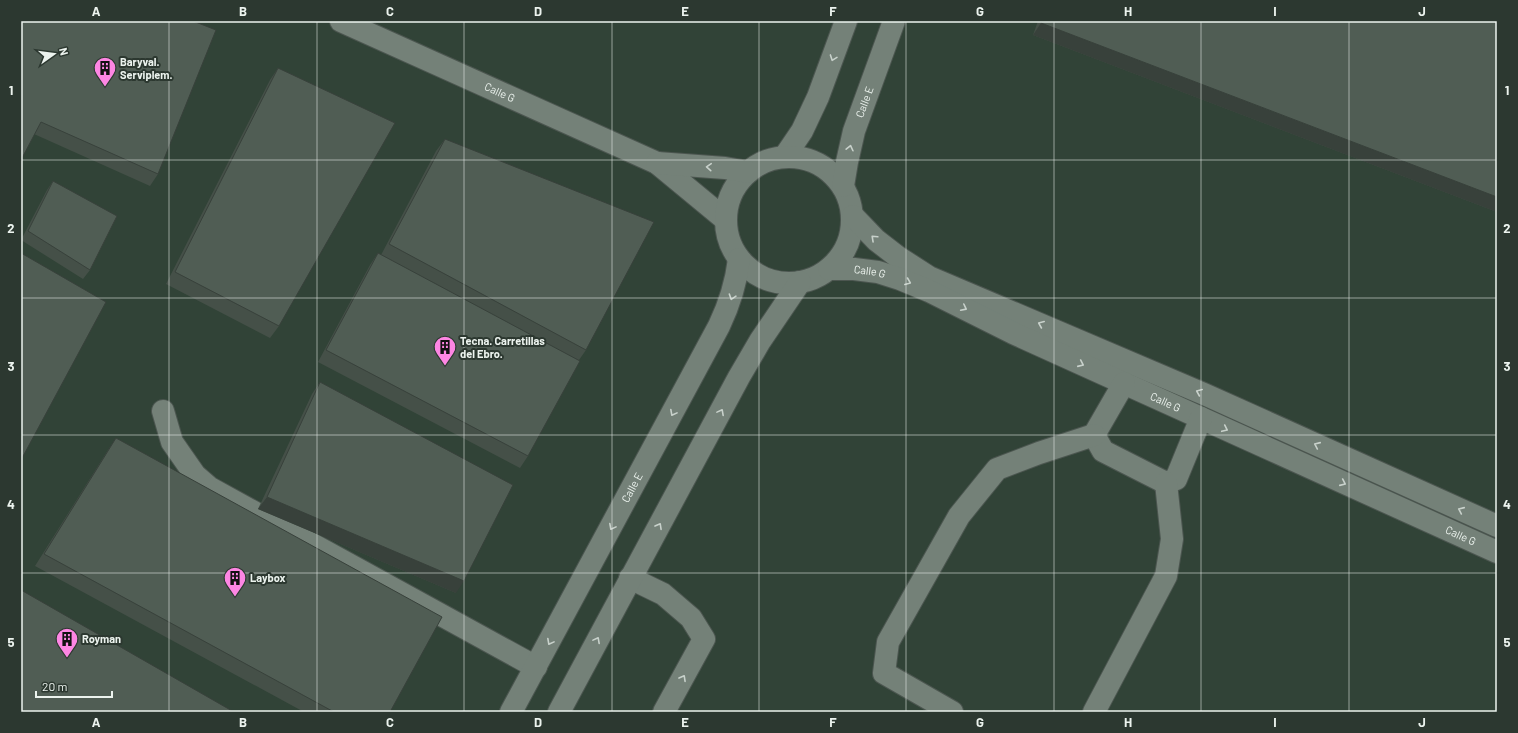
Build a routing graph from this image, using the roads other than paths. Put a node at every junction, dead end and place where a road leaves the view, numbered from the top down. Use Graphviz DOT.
graph roads {
  1 [pos="342,21"];
  2 [pos="846,21"];
  3 [pos="894,21"];
  4 [pos="785,156"];
  5 [pos="658,163"];
  6 [pos="748,172"];
  7 [pos="843,186"];
  8 [pos="853,216"];
  9 [pos="726,220"];
  10 [pos="739,259"];
  11 [pos="829,269"];
  12 [pos="800,282"];
  13 [pos="1124,383"];
  14 [pos="163,410"];
  15 [pos="1201,418"];
  16 [pos="1094,435"];
  17 [pos="1166,483"];
  18 [pos="1497,526"];
  19 [pos="1497,552"];
  20 [pos="630,578"];
  21 [pos="536,668"];
  22 [pos="511,712"];
  23 [pos="559,712"];
  24 [pos="664,712"];
  25 [pos="952,712"];
  26 [pos="1094,712"];
  1 -- 5 [label="street, Calle G"];
  2 -- 4 [label="street, one-way"];
  7 -- 3 [label="street, Calle E, one-way"];
  4 -- 6 [label="street"];
  4 -- 7 [label="street"];
  6 -- 5 [label="street, Calle G, one-way"];
  5 -- 9 [label="street, Calle G"];
  6 -- 9 [label="street"];
  7 -- 8 [label="street"];
  8 -- 11 [label="street"];
  18 -- 8 [label="street, Calle G, one-way"];
  9 -- 10 [label="street"];
  10 -- 12 [label="street"];
  10 -- 21 [label="street, Calle E, one-way"];
  11 -- 12 [label="street"];
  11 -- 13 [label="street, Calle G, one-way"];
  20 -- 12 [label="street, one-way"];
  13 -- 15 [label="street, Calle G"];
  13 -- 16 [label="street"];
  14 -- 21 [label="street"];
  15 -- 17 [label="street"];
  15 -- 19 [label="street, Calle G, one-way"];
  16 -- 17 [label="street"];
  16 -- 25 [label="street"];
  17 -- 26 [label="street"];
  23 -- 20 [label="street, one-way"];
  24 -- 20 [label="street, one-way"];
  21 -- 22 [label="street, Calle E"];
}
